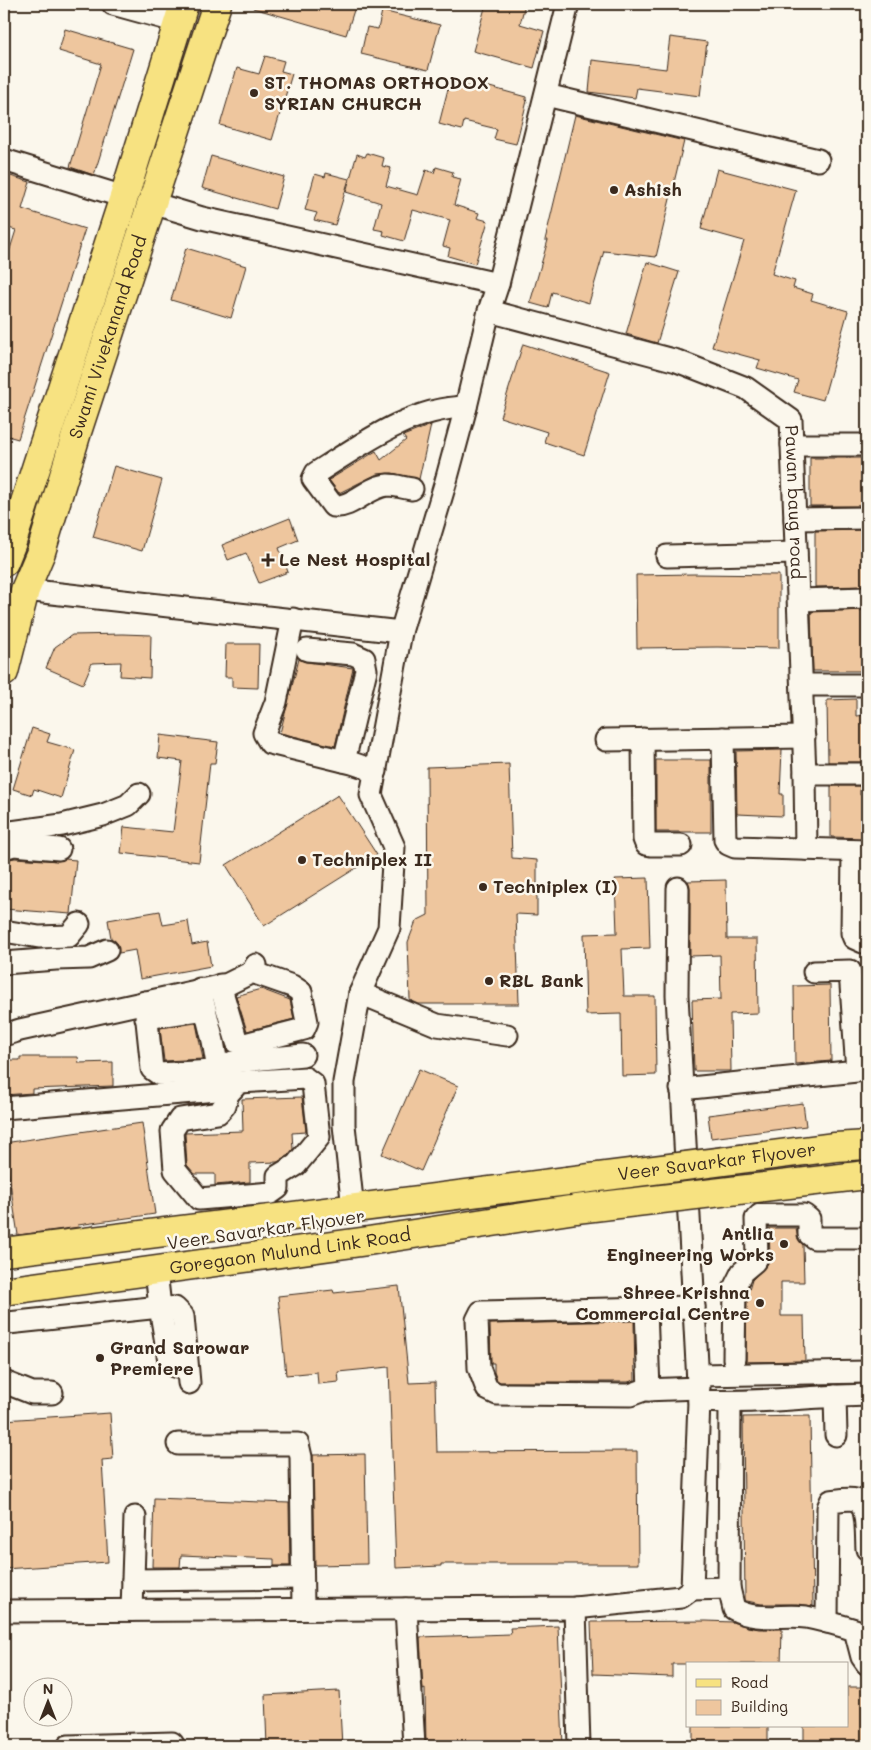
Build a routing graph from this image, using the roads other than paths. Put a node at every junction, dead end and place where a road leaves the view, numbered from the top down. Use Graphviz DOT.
graph roads {
  1 [pos="113,4"];
  2 [pos="217,4"];
  3 [pos="568,4"];
  4 [pos="181,14"];
  5 [pos="546,95"];
  6 [pos="4,160"];
  7 [pos="818,160"];
  8 [pos="124,197"];
  9 [pos="152,203"];
  10 [pos="498,284"];
  11 [pos="489,310"];
  12 [pos="466,407"];
  13 [pos="792,444"];
  14 [pos="867,445"];
  15 [pos="412,489"];
  16 [pos="795,518"];
  17 [pos="867,518"];
  18 [pos="6,547"];
  19 [pos="41,552"];
  20 [pos="796,553"];
  21 [pos="667,556"];
  22 [pos="25,590"];
  23 [pos="867,598"];
  24 [pos="798,600"];
  25 [pos="293,619"];
  26 [pos="327,623"];
  27 [pos="401,632"];
  28 [pos="4,672"];
  29 [pos="802,685"];
  30 [pos="867,685"];
  31 [pos="804,737"];
  32 [pos="723,738"];
  33 [pos="643,739"];
  34 [pos="606,740"];
  35 [pos="344,761"];
  36 [pos="376,771"];
  37 [pos="805,774"];
  38 [pos="867,774"];
  39 [pos="139,794"];
  40 [pos="4,833"];
  41 [pos="681,845"];
  42 [pos="4,848"];
  43 [pos="59,849"];
  44 [pos="806,849"];
  45 [pos="860,851"];
  46 [pos="678,888"];
  47 [pos="79,924"];
  48 [pos="4,931"];
  49 [pos="867,942"];
  50 [pos="107,950"];
  51 [pos="4,963"];
  52 [pos="814,972"];
  53 [pos="360,993"];
  54 [pos="208,995"];
  55 [pos="146,1010"];
  56 [pos="4,1035"];
  57 [pos="507,1035"];
  58 [pos="303,1055"];
  59 [pos="681,1090"];
  60 [pos="4,1108"];
  61 [pos="867,1145"];
  62 [pos="867,1175"];
  63 [pos="567,1181"];
  64 [pos="198,1199"];
  65 [pos="524,1202"];
  66 [pos="351,1208"];
  67 [pos="576,1209"];
  68 [pos="203,1228"];
  69 [pos="867,1238"];
  70 [pos="4,1252"];
  71 [pos="4,1268"];
  72 [pos="156,1271"];
  73 [pos="4,1279"];
  74 [pos="4,1292"];
  75 [pos="160,1307"];
  76 [pos="694,1307"];
  77 [pos="646,1308"];
  78 [pos="4,1325"];
  79 [pos="734,1359"];
  80 [pos="867,1372"];
  81 [pos="188,1377"];
  82 [pos="4,1382"];
  83 [pos="699,1388"];
  84 [pos="648,1390"];
  85 [pos="52,1393"];
  86 [pos="835,1396"];
  87 [pos="867,1396"];
  88 [pos="730,1402"];
  89 [pos="836,1434"];
  90 [pos="178,1444"];
  91 [pos="135,1517"];
  92 [pos="867,1549"];
  93 [pos="302,1578"];
  94 [pos="133,1580"];
  95 [pos="729,1588"];
  96 [pos="692,1589"];
  97 [pos="575,1608"];
  98 [pos="303,1609"];
  99 [pos="406,1609"];
  100 [pos="132,1610"];
  101 [pos="4,1611"];
  102 [pos="827,1622"];
  103 [pos="861,1623"];
  104 [pos="867,1664"];
  105 [pos="68,1746"];
  106 [pos="174,1746"];
  107 [pos="414,1746"];
  108 [pos="579,1746"];
  1 -- 4 [label="street"];
  2 -- 9 [label="main road, Swami Vivekanand Road"];
  3 -- 5 [label="street"];
  4 -- 8 [label="main road, Swami Vivekanand Road"];
  5 -- 7 [label="street"];
  5 -- 10 [label="street"];
  6 -- 8 [label="street"];
  8 -- 18 [label="main road, Swami Vivekanand Road"];
  9 -- 10 [label="street"];
  9 -- 19 [label="main road, Swami Vivekanand Road"];
  10 -- 11 [label="street"];
  11 -- 12 [label="street"];
  11 -- 13 [label="street, Pawan baug road"];
  12 -- 15 [label="street"];
  12 -- 27 [label="street"];
  13 -- 14 [label="street"];
  13 -- 16 [label="street, Pawan baug road"];
  16 -- 17 [label="street"];
  16 -- 20 [label="street, Pawan baug road"];
  18 -- 19 [label="street"];
  19 -- 22 [label="main road, Swami Vivekanand Road"];
  20 -- 21 [label="street"];
  20 -- 24 [label="street, Pawan baug road"];
  22 -- 25 [label="street"];
  22 -- 28 [label="main road, Swami Vivekanand Road"];
  23 -- 24 [label="street"];
  24 -- 29 [label="street, Pawan baug road"];
  25 -- 26 [label="street"];
  25 -- 35 [label="street"];
  26 -- 27 [label="street"];
  26 -- 35 [label="street"];
  27 -- 36 [label="street"];
  29 -- 30 [label="street"];
  29 -- 31 [label="street, Pawan baug road"];
  31 -- 32 [label="street"];
  31 -- 37 [label="street, Pawan baug road"];
  32 -- 33 [label="street"];
  32 -- 44 [label="street"];
  33 -- 34 [label="street"];
  33 -- 41 [label="street"];
  35 -- 36 [label="street"];
  36 -- 53 [label="street"];
  37 -- 38 [label="street"];
  37 -- 44 [label="street, Pawan baug road"];
  39 -- 40 [label="street"];
  42 -- 43 [label="street"];
  44 -- 45 [label="street"];
  45 -- 49 [label="street"];
  46 -- 59 [label="street"];
  47 -- 48 [label="street"];
  50 -- 51 [label="street"];
  52 -- 59 [label="street"];
  53 -- 57 [label="street"];
  53 -- 66 [label="street"];
  54 -- 54 [label="street"];
  54 -- 55 [label="street"];
  54 -- 55 [label="street"];
  55 -- 56 [label="street"];
  58 -- 60 [label="street"];
  59 -- 76 [label="street"];
  61 -- 63 [label="main road, Veer Savarkar Flyover, bridge"];
  62 -- 67 [label="main road, Veer Savarkar Flyover, bridge"];
  63 -- 65 [label="main road, Goregaon Mulund Link Road"];
  64 -- 64 [label="street"];
  64 -- 68 [label="street"];
  65 -- 66 [label="main road, Goregaon Mulund Link Road"];
  65 -- 67 [label="main road, Goregaon Mulund Link Road"];
  65 -- 71 [label="main road, Veer Savarkar Flyover"];
  65 -- 72 [label="main road, Goregaon Mulund Link Road"];
  65 -- 73 [label="main road, Veer Savarkar Flyover"];
  66 -- 68 [label="main road, Goregaon Mulund Link Road"];
  68 -- 70 [label="main road, Goregaon Mulund Link Road"];
  69 -- 79 [label="street"];
  72 -- 74 [label="main road, Goregaon Mulund Link Road"];
  72 -- 75 [label="street"];
  75 -- 78 [label="street"];
  75 -- 81 [label="street"];
  76 -- 77 [label="street"];
  76 -- 83 [label="street"];
  77 -- 84 [label="street"];
  77 -- 84 [label="street"];
  80 -- 83 [label="street"];
  82 -- 85 [label="street"];
  83 -- 84 [label="street"];
  83 -- 88 [label="street"];
  83 -- 96 [label="street"];
  86 -- 87 [label="street"];
  86 -- 88 [label="street"];
  86 -- 89 [label="street"];
  88 -- 95 [label="street"];
  90 -- 93 [label="street"];
  91 -- 94 [label="street"];
  92 -- 102 [label="street"];
  93 -- 94 [label="street"];
  93 -- 98 [label="street"];
  94 -- 100 [label="street"];
  95 -- 96 [label="street"];
  95 -- 102 [label="street"];
  96 -- 97 [label="street"];
  97 -- 99 [label="street"];
  97 -- 108 [label="street"];
  98 -- 99 [label="street"];
  98 -- 100 [label="street"];
  99 -- 107 [label="street"];
  100 -- 101 [label="street"];
  102 -- 103 [label="street"];
  103 -- 104 [label="street"];
  105 -- 106 [label="street"];
}
